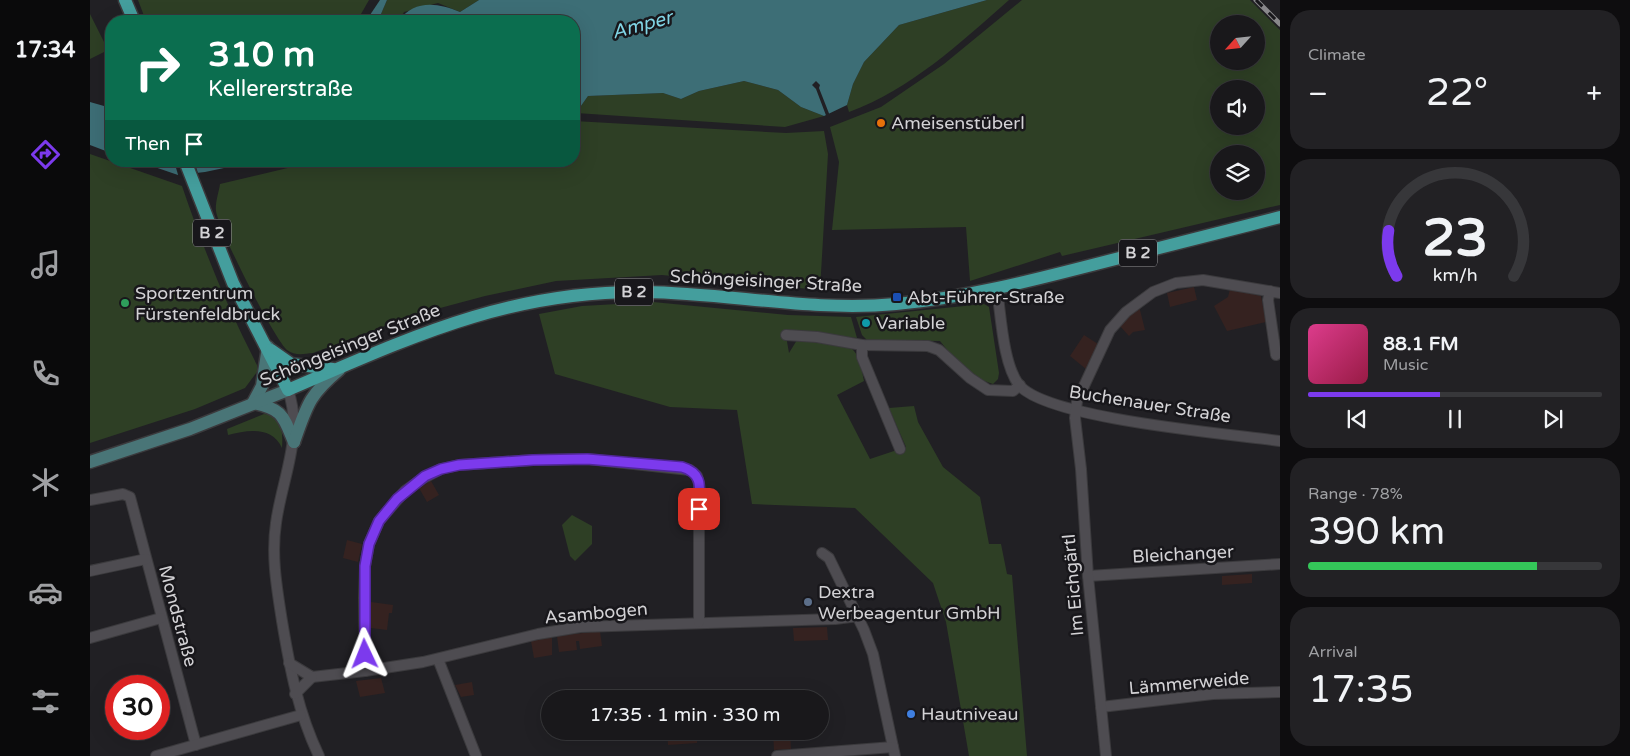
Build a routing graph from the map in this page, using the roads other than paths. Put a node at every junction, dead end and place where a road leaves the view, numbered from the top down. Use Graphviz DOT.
graph roads {
  1 [pos="125,0"];
  2 [pos="131,15"];
  3 [pos="186,167"];
  4 [pos="1280,217"];
  5 [pos="997,289"];
  6 [pos="1275,292"];
  7 [pos="786,335"];
  8 [pos="862,345"];
  9 [pos="268,348"];
  10 [pos="1276,355"];
  11 [pos="348,363"];
  12 [pos="333,370"];
  13 [pos="1020,385"];
  14 [pos="288,390"];
  15 [pos="253,403"];
  16 [pos="1076,410"];
  17 [pos="1280,441"];
  18 [pos="294,442"];
  19 [pos="900,449"];
  20 [pos="90,462"];
  21 [pos="90,500"];
  22 [pos="822,553"];
  23 [pos="146,559"];
  24 [pos="1280,564"];
  25 [pos="90,571"];
  26 [pos="1088,576"];
  27 [pos="858,616"];
  28 [pos="162,618"];
  29 [pos="699,622"];
  30 [pos="90,638"];
  31 [pos="438,659"];
  32 [pos="288,663"];
  33 [pos="365,671"];
  34 [pos="312,677"];
  35 [pos="1280,692"];
  36 [pos="295,694"];
  37 [pos="1101,707"];
  38 [pos="301,715"];
  39 [pos="196,745"];
  40 [pos="894,752"];
  41 [pos="156,756"];
  42 [pos="319,756"];
  43 [pos="476,756"];
  44 [pos="777,756"];
  45 [pos="1106,756"];
  1 -- 2 [label="main road"];
  3 -- 9 [label="main road, B 2"];
  4 -- 5 [label="main road, Schöngeisinger Straße / B 2"];
  5 -- 11 [label="main road, Schöngeisinger Straße / B 2"];
  5 -- 13 [label="street, Buchenauer Straße"];
  6 -- 10 [label="street"];
  6 -- 16 [label="street"];
  7 -- 8 [label="street"];
  8 -- 13 [label="street"];
  8 -- 19 [label="street"];
  9 -- 12 [label="main road"];
  9 -- 14 [label="main road"];
  9 -- 15 [label="street"];
  11 -- 12 [label="main road, Schöngeisinger Straße / B 2"];
  11 -- 18 [label="street"];
  12 -- 14 [label="main road, Schöngeisinger Straße / B 2"];
  13 -- 16 [label="street, Buchenauer Straße"];
  14 -- 15 [label="street, Schöngeisinger Straße"];
  14 -- 18 [label="street"];
  15 -- 18 [label="street"];
  15 -- 20 [label="street, Schöngeisinger Straße"];
  16 -- 17 [label="street, Buchenauer Straße"];
  16 -- 26 [label="street, Im Eichgärtl"];
  18 -- 32 [label="street"];
  21 -- 23 [label="street, Mondstraße"];
  22 -- 27 [label="street"];
  23 -- 25 [label="street"];
  23 -- 28 [label="street, Mondstraße"];
  24 -- 26 [label="street, Bleichanger"];
  26 -- 37 [label="street, Im Eichgärtl"];
  27 -- 29 [label="street, Asambogen"];
  27 -- 40 [label="street"];
  28 -- 30 [label="street"];
  28 -- 39 [label="street, Mondstraße"];
  29 -- 31 [label="street, Asambogen"];
  29 -- 33 [label="street"];
  31 -- 33 [label="street, Asambogen"];
  31 -- 43 [label="street"];
  32 -- 34 [label="street"];
  32 -- 36 [label="street"];
  33 -- 34 [label="street, Asambogen"];
  34 -- 36 [label="street"];
  35 -- 37 [label="street, Lämmerweide"];
  36 -- 38 [label="street"];
  37 -- 45 [label="street, Im Eichgärtl"];
  38 -- 39 [label="street"];
  38 -- 42 [label="street"];
  39 -- 41 [label="street"];
  40 -- 44 [label="street"];
}
